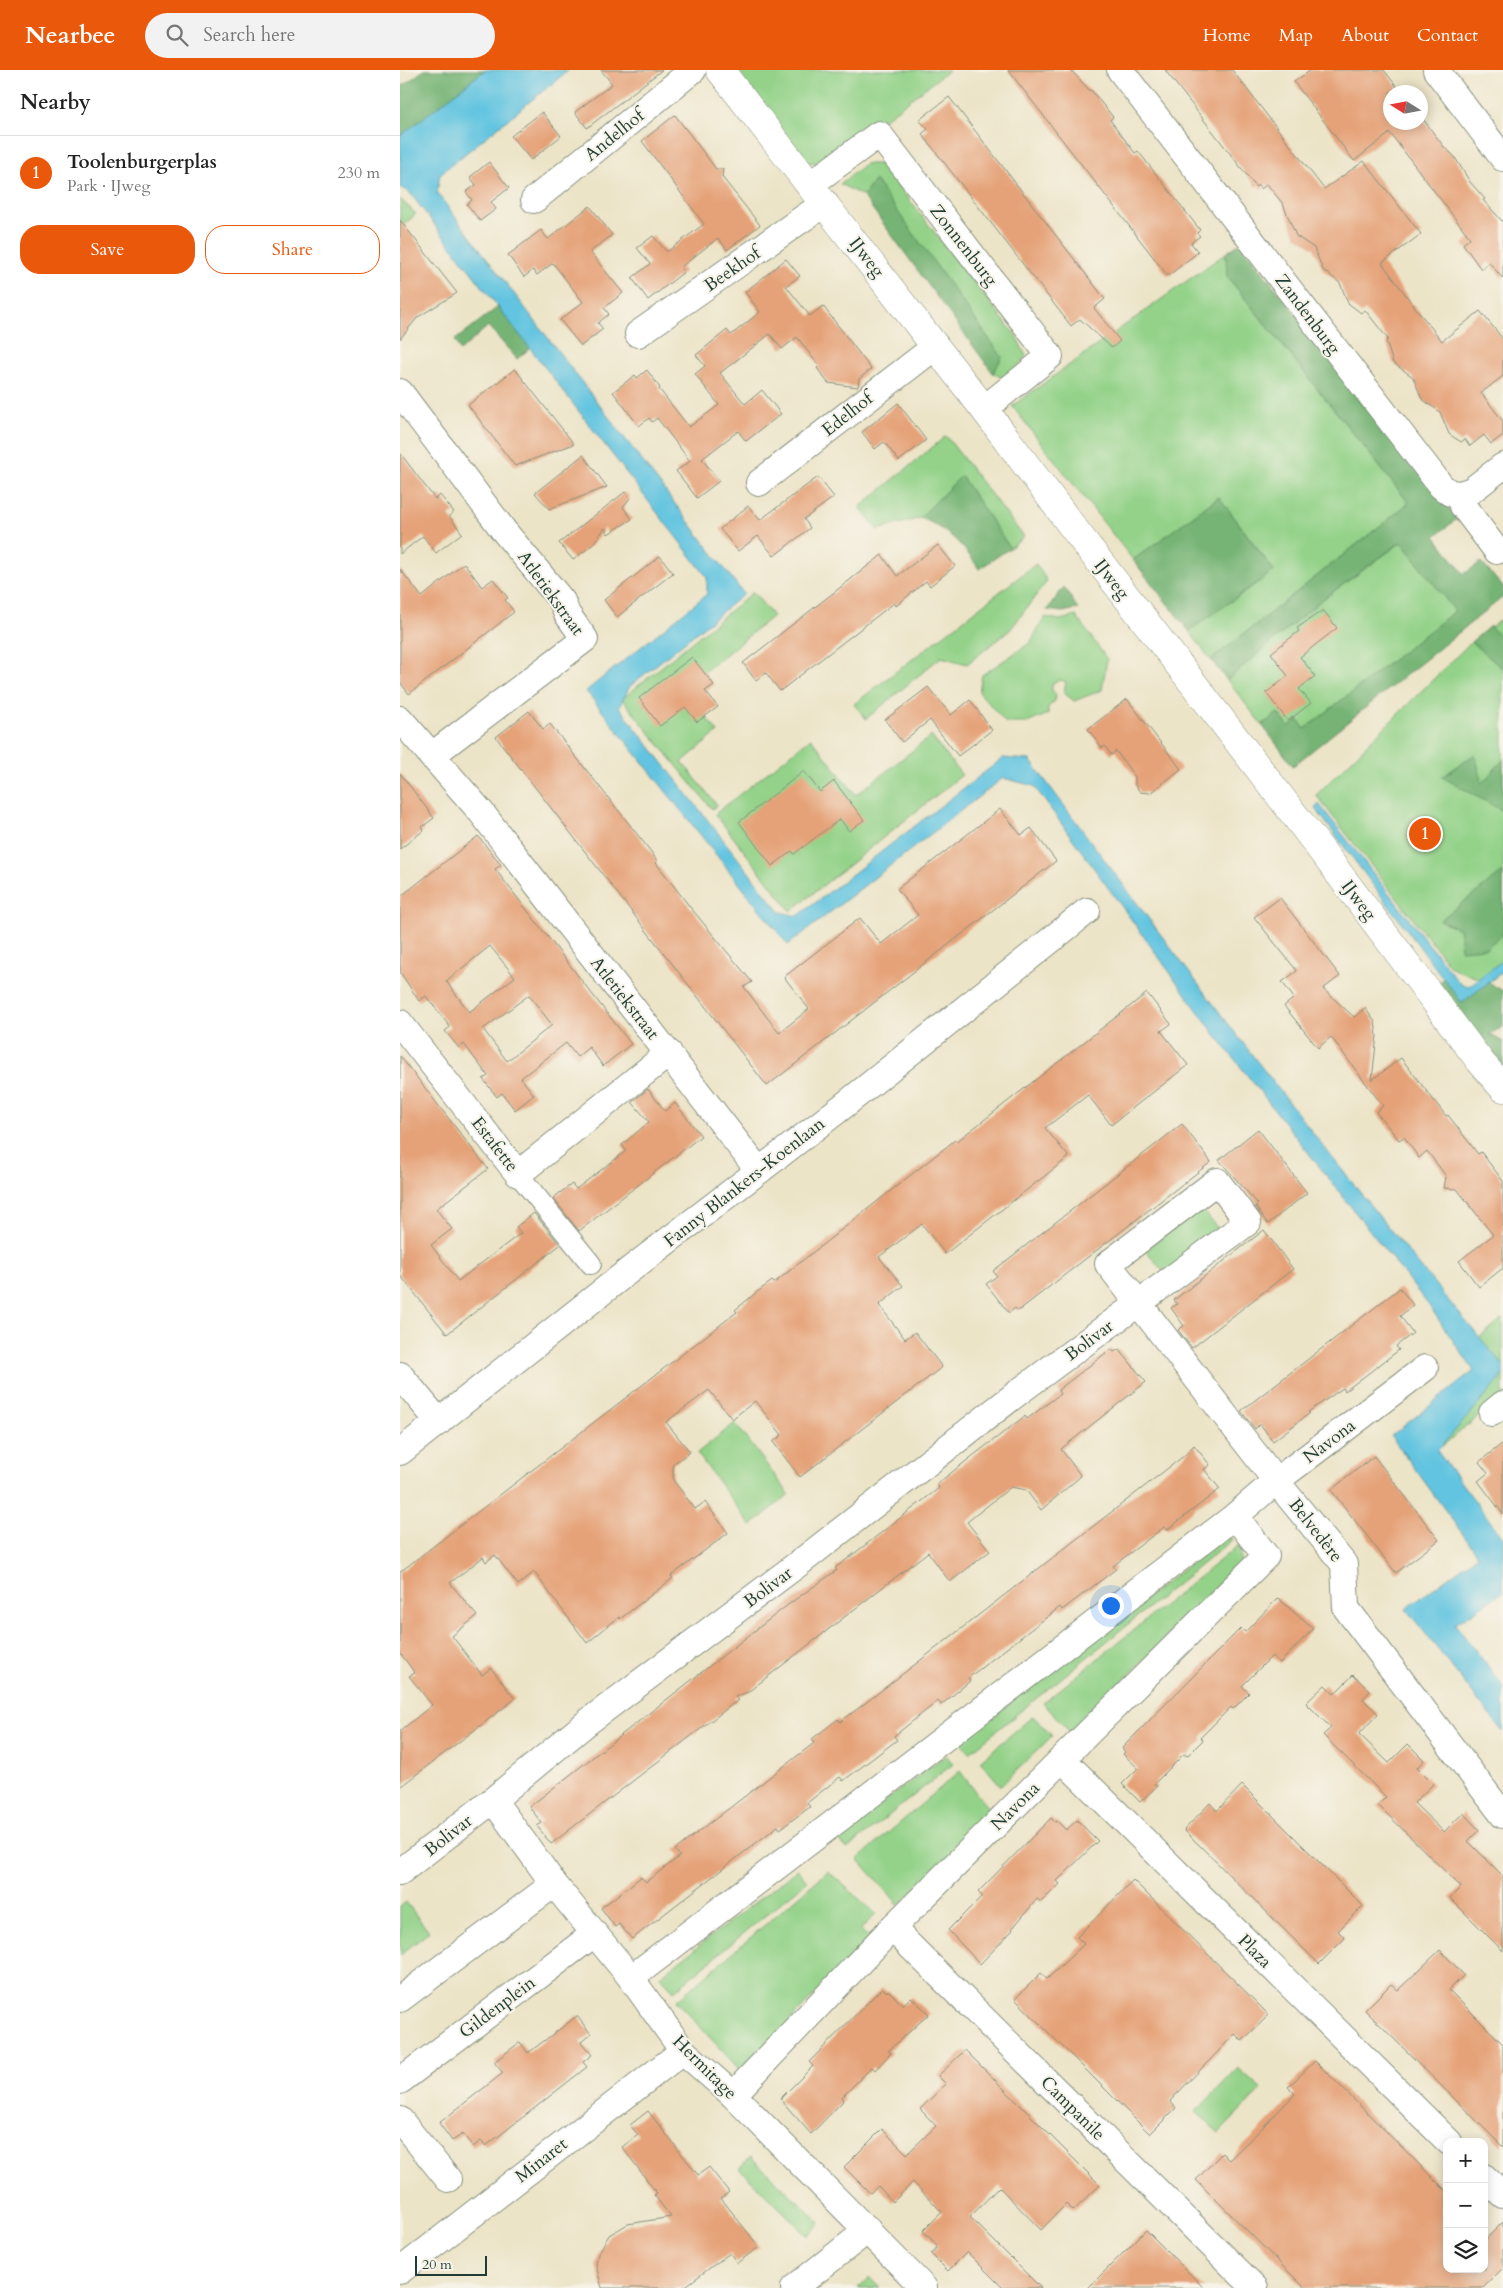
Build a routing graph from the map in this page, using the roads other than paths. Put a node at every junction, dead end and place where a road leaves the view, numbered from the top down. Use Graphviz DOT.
graph roads {
  1 [pos="693,70"];
  2 [pos="720,70"];
  3 [pos="1120,70"];
  4 [pos="1436,70"];
  5 [pos="1503,158"];
  6 [pos="818,194"];
  7 [pos="534,200"];
  8 [pos="638,334"];
  9 [pos="936,346"];
  10 [pos="400,392"];
  11 [pos="984,409"];
  12 [pos="1503,466"];
  13 [pos="759,483"];
  14 [pos="1460,494"];
  15 [pos="1497,551"];
  16 [pos="400,719"];
  17 [pos="431,756"];
  18 [pos="1088,911"];
  19 [pos="400,1024"];
  20 [pos="668,1053"];
  21 [pos="1503,1088"];
  22 [pos="759,1172"];
  23 [pos="518,1174"];
  24 [pos="592,1264"];
  25 [pos="1138,1304"];
  26 [pos="1425,1368"];
  27 [pos="400,1375"];
  28 [pos="440,1422"];
  29 [pos="400,1452"];
  30 [pos="1276,1481"];
  31 [pos="1235,1516"];
  32 [pos="1062,1759"];
  33 [pos="493,1800"];
  34 [pos="1503,1815"];
  35 [pos="400,1872"];
  36 [pos="554,1884"];
  37 [pos="892,1928"];
  38 [pos="594,1934"];
  39 [pos="631,1978"];
  40 [pos="400,1999"];
  41 [pos="683,2051"];
  42 [pos="400,2081"];
  43 [pos="733,2096"];
  44 [pos="400,2120"];
  45 [pos="1445,2138"];
  46 [pos="448,2179"];
  47 [pos="1488,2181"];
  48 [pos="1503,2195"];
  49 [pos="868,2230"];
  50 [pos="400,2271"];
  51 [pos="794,2288"];
  52 [pos="924,2288"];
  53 [pos="1255,2288"];
  1 -- 7 [label="street, Andelhof"];
  2 -- 6 [label="street, IJweg"];
  3 -- 14 [label="street, Zandenburg"];
  4 -- 5 [label="street"];
  6 -- 8 [label="street, Beekhof"];
  6 -- 9 [label="street, IJweg"];
  6 -- 11 [label="street, Zonnenburg"];
  9 -- 11 [label="street, IJweg"];
  9 -- 13 [label="street, Edelhof"];
  10 -- 17 [label="street, Atletiekstraat"];
  11 -- 21 [label="street, IJweg"];
  12 -- 14 [label="street"];
  14 -- 15 [label="street"];
  16 -- 17 [label="street, Atletiekstraat"];
  17 -- 20 [label="street, Atletiekstraat"];
  18 -- 22 [label="street, Fanny Blankers-Koenlaan"];
  19 -- 23 [label="street, Estafette"];
  20 -- 22 [label="street, Atletiekstraat"];
  20 -- 23 [label="street, Atletiekstraat"];
  22 -- 28 [label="street, Fanny Blankers-Koenlaan"];
  23 -- 24 [label="street, Estafette"];
  25 -- 25 [label="street, Bolivar"];
  25 -- 30 [label="street, Belvedère"];
  25 -- 33 [label="street, Bolivar"];
  26 -- 30 [label="street, Navona"];
  27 -- 28 [label="street"];
  28 -- 29 [label="street, Fanny Blankers-Koenlaan"];
  30 -- 31 [label="street, Navona"];
  30 -- 34 [label="street, Belvedère"];
  31 -- 32 [label="street, Navona"];
  31 -- 39 [label="street, Navona"];
  32 -- 37 [label="street, Navona"];
  32 -- 45 [label="street, Plaza"];
  33 -- 35 [label="street, Bolivar"];
  33 -- 36 [label="street, Hermitage"];
  36 -- 38 [label="street, Hermitage"];
  36 -- 40 [label="street"];
  37 -- 43 [label="street, Navona"];
  37 -- 53 [label="street, Campanile"];
  38 -- 39 [label="street, Hermitage"];
  38 -- 42 [label="street, Gildenplein"];
  39 -- 41 [label="street, Hermitage"];
  41 -- 43 [label="street, Hermitage"];
  41 -- 50 [label="street, Minaret"];
  43 -- 49 [label="street, Hermitage"];
  44 -- 46 [label="street"];
  47 -- 48 [label="street"];
  49 -- 51 [label="street"];
  49 -- 52 [label="street, Hermitage"];
}
